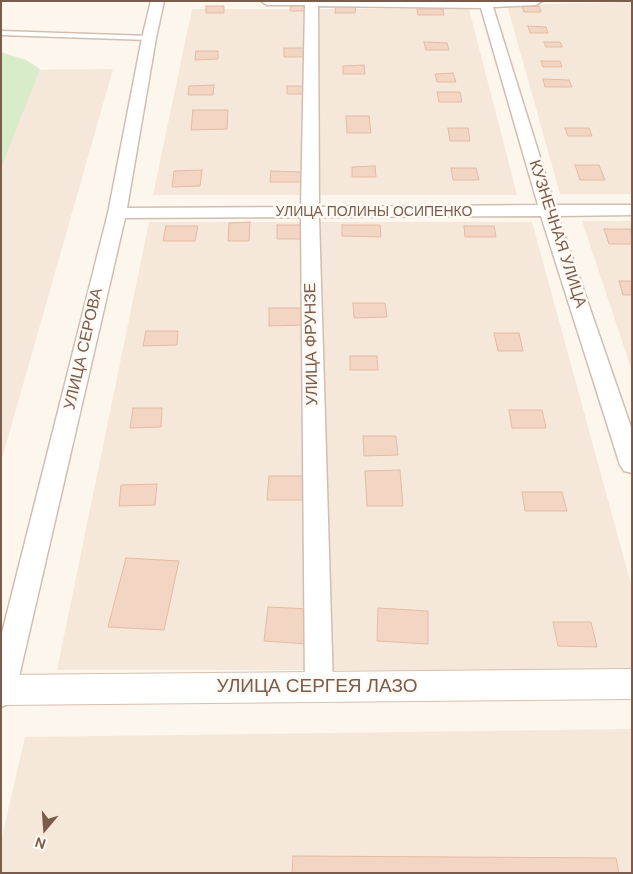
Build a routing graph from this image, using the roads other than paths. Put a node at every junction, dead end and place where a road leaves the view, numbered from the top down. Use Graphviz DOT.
graph roads {
  1 [pos="158,1"];
  2 [pos="267,1"];
  3 [pos="536,1"];
  4 [pos="312,2"];
  5 [pos="485,2"];
  6 [pos="1,33"];
  7 [pos="149,38"];
  8 [pos="548,210"];
  9 [pos="632,210"];
  10 [pos="310,212"];
  11 [pos="117,213"];
  12 [pos="632,465"];
  13 [pos="632,684"];
  14 [pos="319,687"];
  15 [pos="2,691"];
  1 -- 7 [label="street, УЛИЦА СЕРОВА"];
  2 -- 4 [label="street"];
  3 -- 5 [label="street"];
  4 -- 5 [label="street"];
  4 -- 10 [label="street, УЛИЦА ФРУНЗЕ"];
  5 -- 8 [label="street, КУЗНЕЧНАЯ УЛИЦА"];
  6 -- 7 [label="lane"];
  7 -- 11 [label="street, УЛИЦА СЕРОВА"];
  8 -- 9 [label="street, УЛИЦА ПОЛИНЫ ОСИПЕНКО"];
  8 -- 10 [label="street, УЛИЦА ПОЛИНЫ ОСИПЕНКО"];
  8 -- 12 [label="street, КУЗНЕЧНАЯ УЛИЦА"];
  10 -- 11 [label="street, УЛИЦА ПОЛИНЫ ОСИПЕНКО"];
  10 -- 14 [label="street, УЛИЦА ФРУНЗЕ"];
  11 -- 15 [label="street, УЛИЦА СЕРОВА"];
  13 -- 14 [label="main road, УЛИЦА СЕРГЕЯ ЛАЗО"];
  14 -- 15 [label="main road, УЛИЦА СЕРГЕЯ ЛАЗО"];
}
